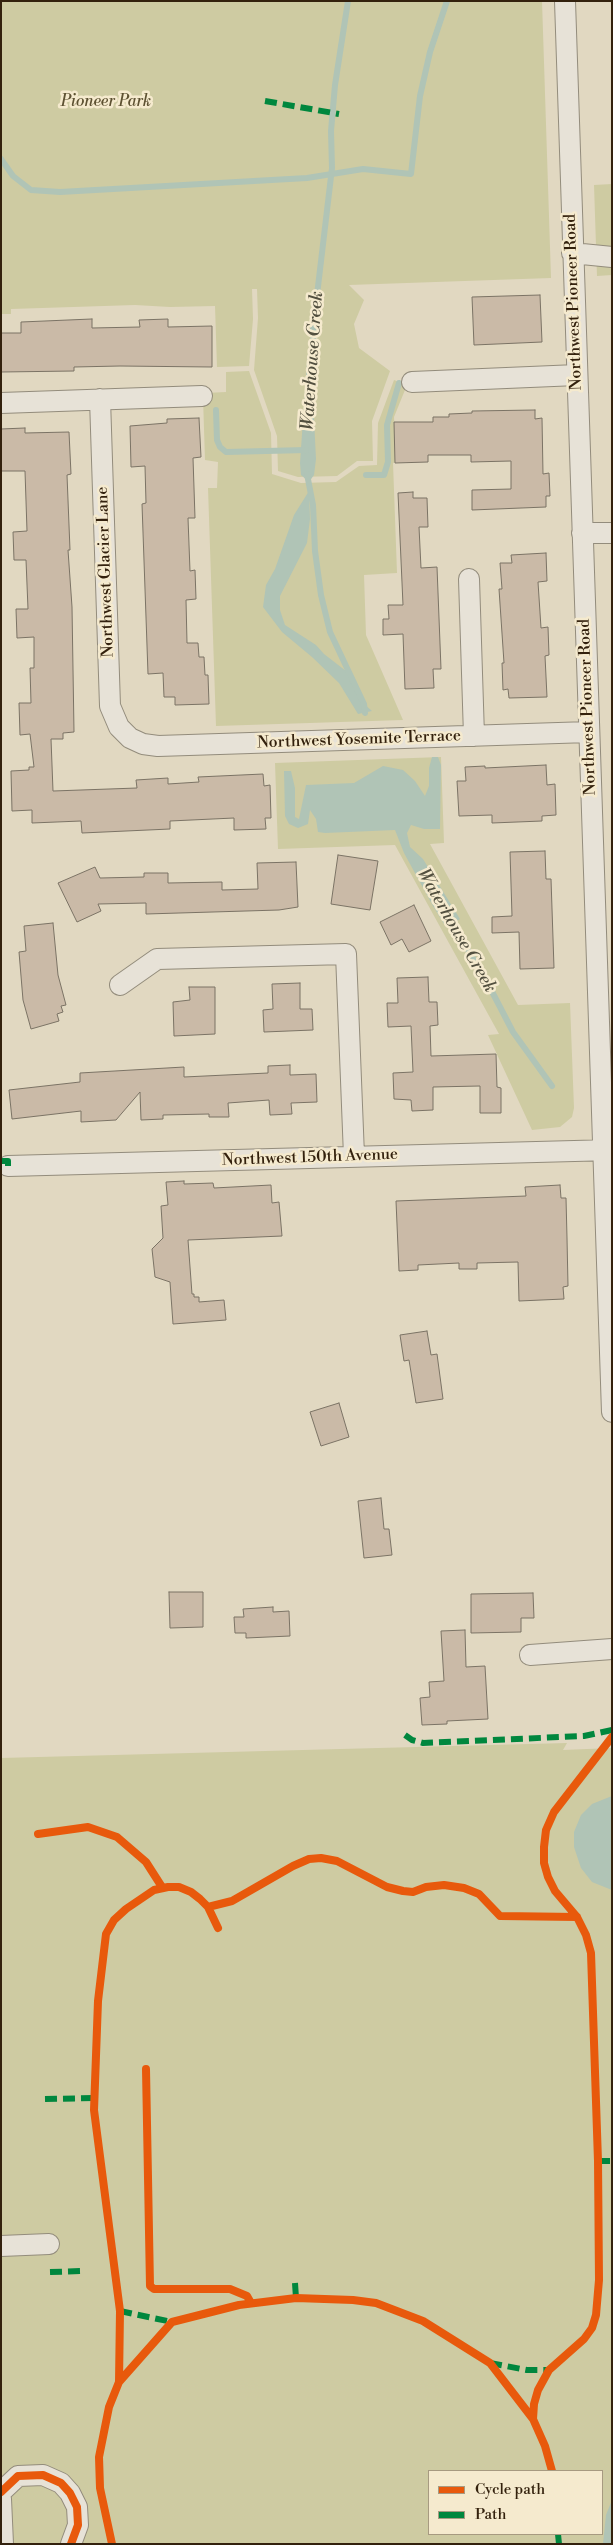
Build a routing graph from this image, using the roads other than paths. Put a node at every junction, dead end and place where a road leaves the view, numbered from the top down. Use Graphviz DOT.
graph roads {
  1 [pos="565,1"];
  2 [pos="572,254"];
  3 [pos="612,257"];
  4 [pos="577,375"];
  5 [pos="412,382"];
  6 [pos="202,396"];
  7 [pos="100,399"];
  8 [pos="1,402"];
  9 [pos="582,533"];
  10 [pos="612,534"];
  11 [pos="469,579"];
  12 [pos="589,732"];
  13 [pos="474,736"];
  14 [pos="130,738"];
  15 [pos="120,985"];
  16 [pos="607,1150"];
  17 [pos="354,1156"];
  18 [pos="8,1166"];
  19 [pos="612,1412"];
  20 [pos="612,1649"];
  21 [pos="530,1655"];
  22 [pos="49,2244"];
  23 [pos="1,2246"];
  24 [pos="1,2492"];
  25 [pos="1,2499"];
  26 [pos="2,2544"];
  27 [pos="71,2544"];
  1 -- 2 [label="street, Northwest Pioneer Road"];
  2 -- 3 [label="street"];
  2 -- 4 [label="street, Northwest Pioneer Road"];
  4 -- 5 [label="street"];
  4 -- 9 [label="street, Northwest Pioneer Road"];
  6 -- 7 [label="street"];
  7 -- 8 [label="street"];
  7 -- 14 [label="street, Northwest Glacier Lane"];
  9 -- 10 [label="street"];
  9 -- 12 [label="street, Northwest Pioneer Road"];
  11 -- 13 [label="street"];
  12 -- 13 [label="street, Northwest Yosemite Terrace"];
  12 -- 16 [label="street, Northwest Pioneer Road"];
  13 -- 14 [label="street, Northwest Yosemite Terrace"];
  15 -- 17 [label="street"];
  16 -- 17 [label="street, Northwest 150th Avenue"];
  16 -- 19 [label="street, Northwest Pioneer Road"];
  17 -- 18 [label="street, Northwest 150th Avenue"];
  20 -- 21 [label="street"];
  22 -- 23 [label="street"];
  24 -- 27 [label="street"];
  25 -- 26 [label="street"];
}
